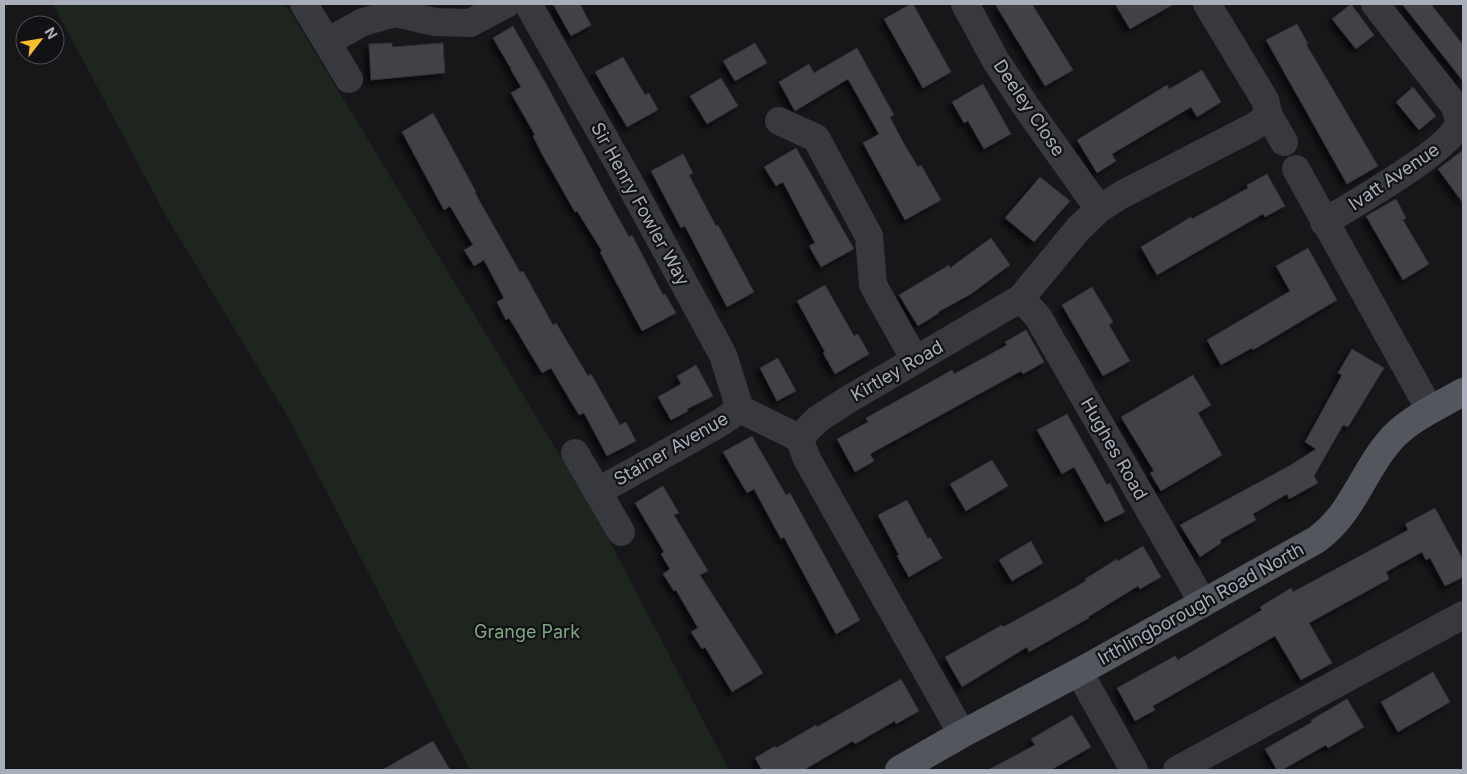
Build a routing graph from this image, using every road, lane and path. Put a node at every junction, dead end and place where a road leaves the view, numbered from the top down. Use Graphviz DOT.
graph roads {
  1 [pos="304,4"];
  2 [pos="506,4"];
  3 [pos="528,4"];
  4 [pos="965,4"];
  5 [pos="1206,4"];
  6 [pos="1375,4"];
  7 [pos="327,42"];
  8 [pos="349,79"];
  9 [pos="1269,116"];
  10 [pos="779,121"];
  11 [pos="1284,142"];
  12 [pos="1296,169"];
  13 [pos="1099,209"];
  14 [pos="1324,222"];
  15 [pos="1021,298"];
  16 [pos="915,360"];
  17 [pos="1463,392"];
  18 [pos="740,409"];
  19 [pos="1430,410"];
  20 [pos="800,438"];
  21 [pos="576,454"];
  22 [pos="597,492"];
  23 [pos="621,532"];
  24 [pos="1203,603"];
  25 [pos="1463,615"];
  26 [pos="1079,672"];
  27 [pos="962,734"];
  28 [pos="899,770"];
  29 [pos="1134,770"];
  30 [pos="1177,770"];
  1 -- 7 [label="street"];
  2 -- 7 [label="street"];
  3 -- 18 [label="street, Sir Henry Fowler Way"];
  4 -- 13 [label="street, Deeley Close"];
  5 -- 9 [label="street"];
  6 -- 14 [label="street, Ivatt Avenue"];
  7 -- 8 [label="street"];
  9 -- 11 [label="street"];
  9 -- 13 [label="street, Kirtley Road"];
  10 -- 16 [label="street"];
  12 -- 14 [label="street"];
  13 -- 15 [label="street, Kirtley Road"];
  14 -- 19 [label="street"];
  15 -- 16 [label="street, Kirtley Road"];
  15 -- 24 [label="street, Hughes Road"];
  16 -- 20 [label="street, Kirtley Road"];
  17 -- 19 [label="main road, Irthlingborough Road North"];
  18 -- 20 [label="street, Stainer Avenue"];
  18 -- 22 [label="street, Stainer Avenue"];
  19 -- 24 [label="main road, Irthlingborough Road North"];
  20 -- 27 [label="street"];
  21 -- 22 [label="street, Stainer Avenue"];
  22 -- 23 [label="street, Stainer Avenue"];
  24 -- 26 [label="main road, Irthlingborough Road North"];
  25 -- 30 [label="street"];
  26 -- 27 [label="main road, Irthlingborough Road North"];
  26 -- 29 [label="street"];
  27 -- 28 [label="main road, Irthlingborough Road North"];
}
